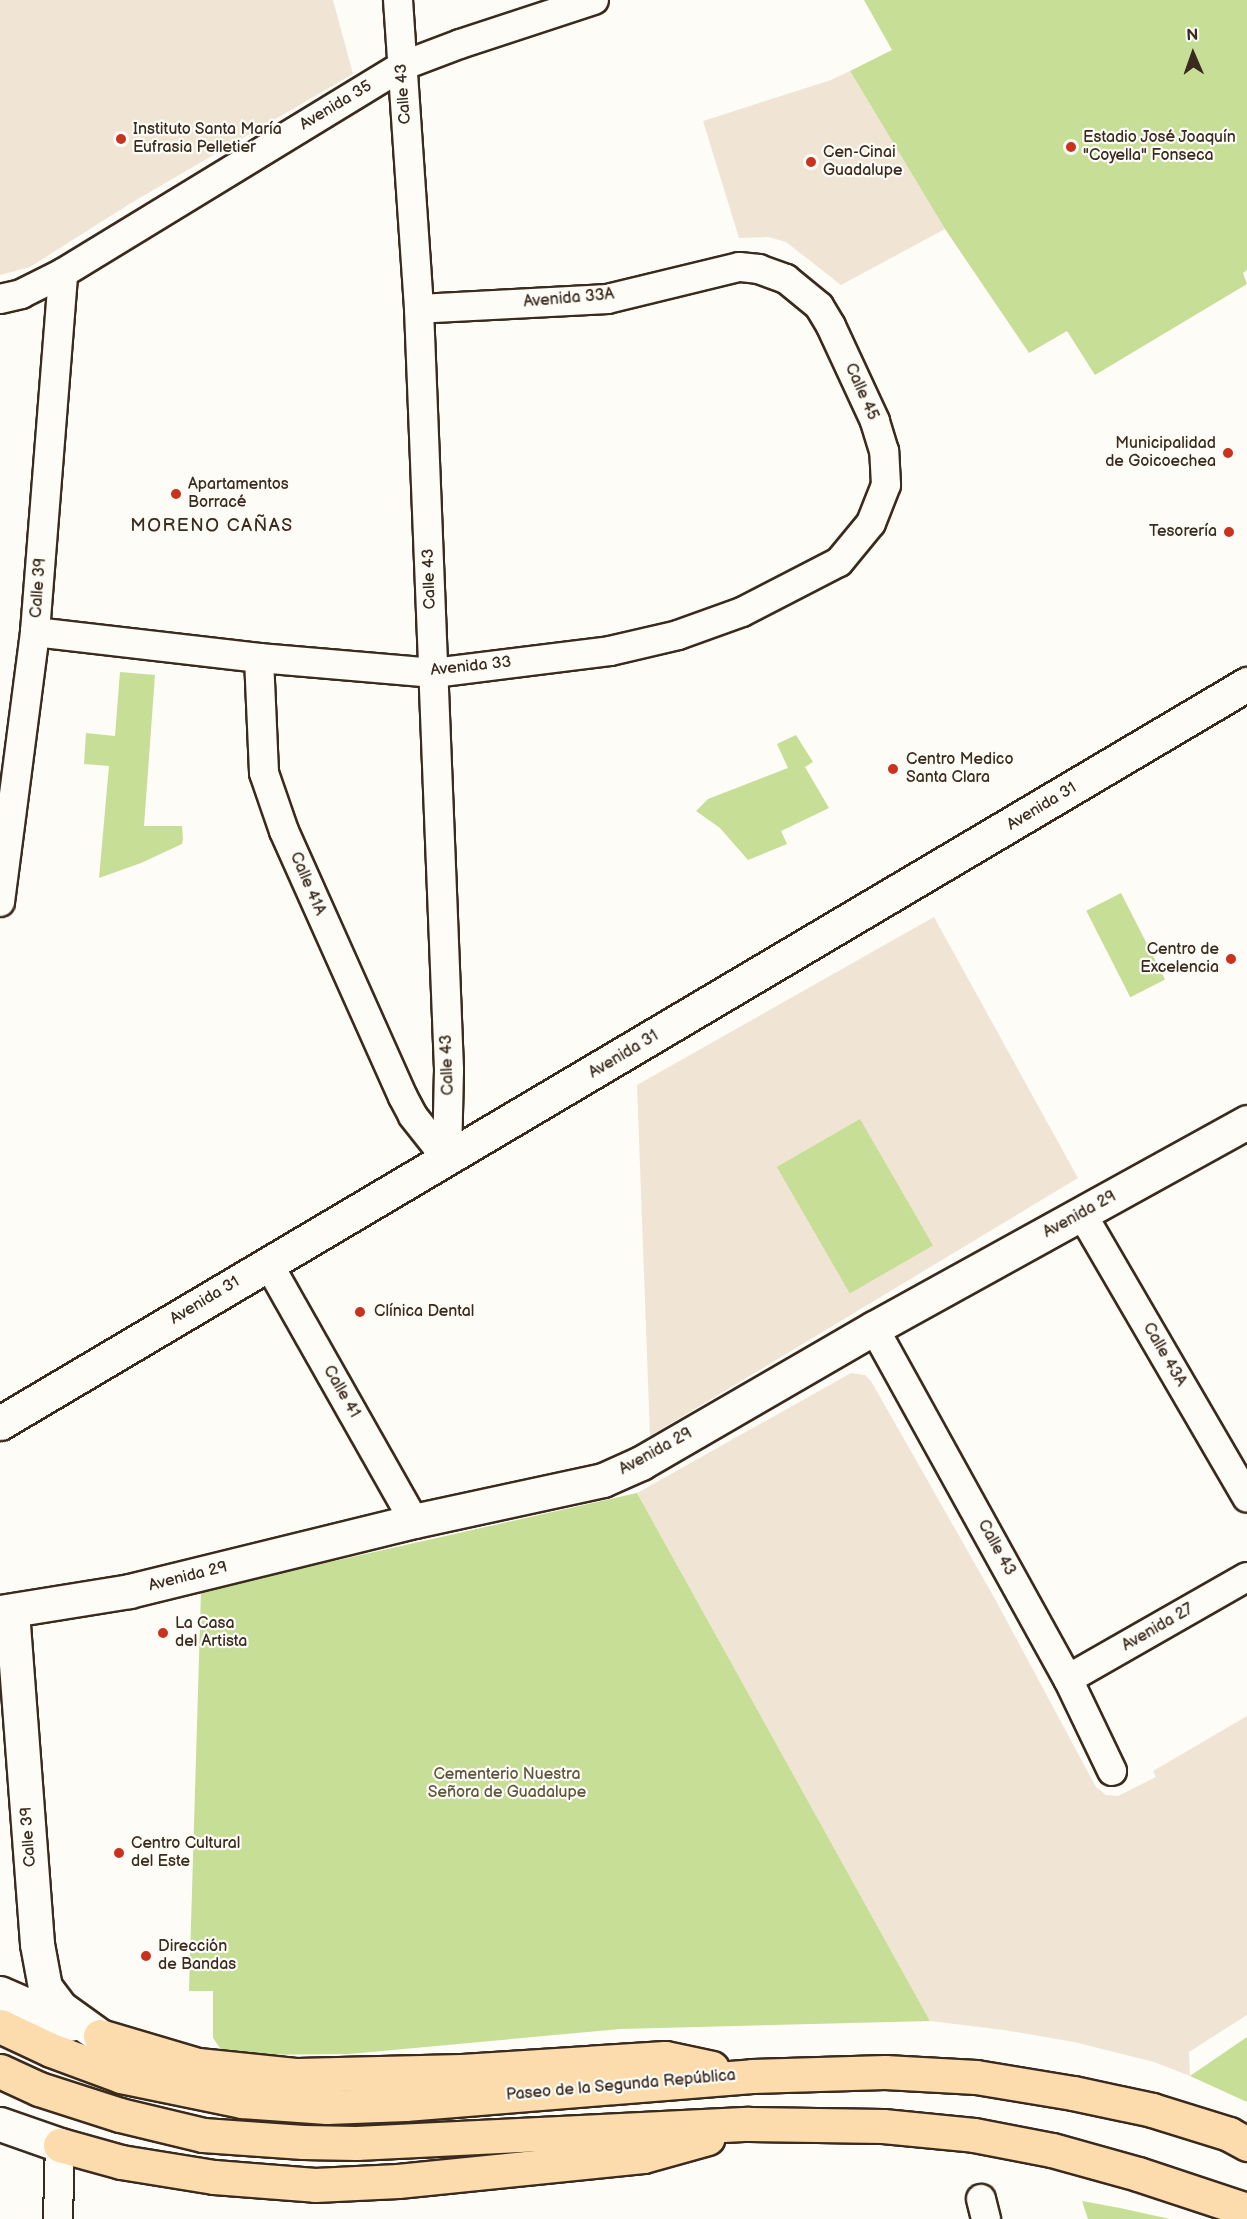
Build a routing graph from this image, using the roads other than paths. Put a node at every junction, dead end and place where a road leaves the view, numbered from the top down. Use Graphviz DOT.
graph roads {
  1 [pos="398,0"];
  2 [pos="594,0"];
  3 [pos="402,66"];
  4 [pos="63,273"];
  5 [pos="786,279"];
  6 [pos="0,299"];
  7 [pos="419,309"];
  8 [pos="871,523"];
  9 [pos="35,632"];
  10 [pos="259,658"];
  11 [pos="434,673"];
  12 [pos="1247,684"];
  13 [pos="1247,705"];
  14 [pos="0,902"];
  15 [pos="780,972"];
  16 [pos="448,1070"];
  17 [pos="403,1097"];
  18 [pos="1247,1122"];
  19 [pos="500,1137"];
  20 [pos="447,1159"];
  21 [pos="1082,1214"];
  22 [pos="273,1271"];
  23 [pos="874,1328"];
  24 [pos="0,1423"];
  25 [pos="0,1443"];
  26 [pos="1247,1497"];
  27 [pos="414,1521"];
  28 [pos="1247,1577"];
  29 [pos="6,1612"];
  30 [pos="1068,1679"];
  31 [pos="1112,1771"];
  32 [pos="0,1993"];
  33 [pos="0,2026"];
  34 [pos="100,2036"];
  35 [pos="0,2071"];
  36 [pos="752,2076"];
  37 [pos="0,2124"];
  38 [pos="749,2124"];
  39 [pos="1241,2139"];
  40 [pos="60,2145"];
  41 [pos="1247,2210"];
  42 [pos="58,2219"];
  1 -- 3 [label="street, Calle 43"];
  2 -- 3 [label="street, Avenida 35"];
  3 -- 4 [label="street, Avenida 35"];
  3 -- 7 [label="street, Calle 43"];
  4 -- 6 [label="street, Avenida 35"];
  4 -- 9 [label="street, Calle 39"];
  5 -- 7 [label="street, Avenida 33A"];
  5 -- 8 [label="street, Calle 45"];
  7 -- 11 [label="street, Calle 43"];
  8 -- 11 [label="street, Avenida 33"];
  9 -- 10 [label="street, Avenida 33"];
  9 -- 14 [label="street, Calle 39"];
  10 -- 11 [label="street, Avenida 33"];
  10 -- 17 [label="street, Calle 41A"];
  11 -- 16 [label="street, Calle 43"];
  12 -- 15 [label="main road, Avenida 31"];
  13 -- 15 [label="main road, Avenida 31"];
  15 -- 19 [label="main road, Avenida 31"];
  16 -- 17 [label="street"];
  16 -- 20 [label="street, Calle 43"];
  17 -- 20 [label="street, Calle 41A"];
  18 -- 21 [label="main road, Avenida 29"];
  19 -- 20 [label="main road, Avenida 31"];
  19 -- 22 [label="main road, Avenida 31"];
  20 -- 22 [label="main road, Avenida 31"];
  21 -- 23 [label="main road, Avenida 29"];
  21 -- 26 [label="street, Calle 43A"];
  22 -- 24 [label="main road, Avenida 31"];
  22 -- 25 [label="main road, Avenida 31"];
  22 -- 27 [label="street, Calle 41"];
  23 -- 27 [label="main road, Avenida 29"];
  23 -- 30 [label="street, Calle 43"];
  27 -- 29 [label="main road, Avenida 29"];
  28 -- 30 [label="street, Avenida 27"];
  29 -- 34 [label="main road, Calle 39"];
  30 -- 31 [label="street, Calle 43"];
  32 -- 34 [label="main road"];
  33 -- 36 [label="highway, Paseo de la Segunda República"];
  34 -- 36 [label="highway"];
  35 -- 38 [label="highway"];
  36 -- 39 [label="highway, Paseo de la Segunda República"];
  37 -- 40 [label="main road"];
  38 -- 40 [label="highway"];
  38 -- 41 [label="highway"];
  40 -- 42 [label="street"];
}
